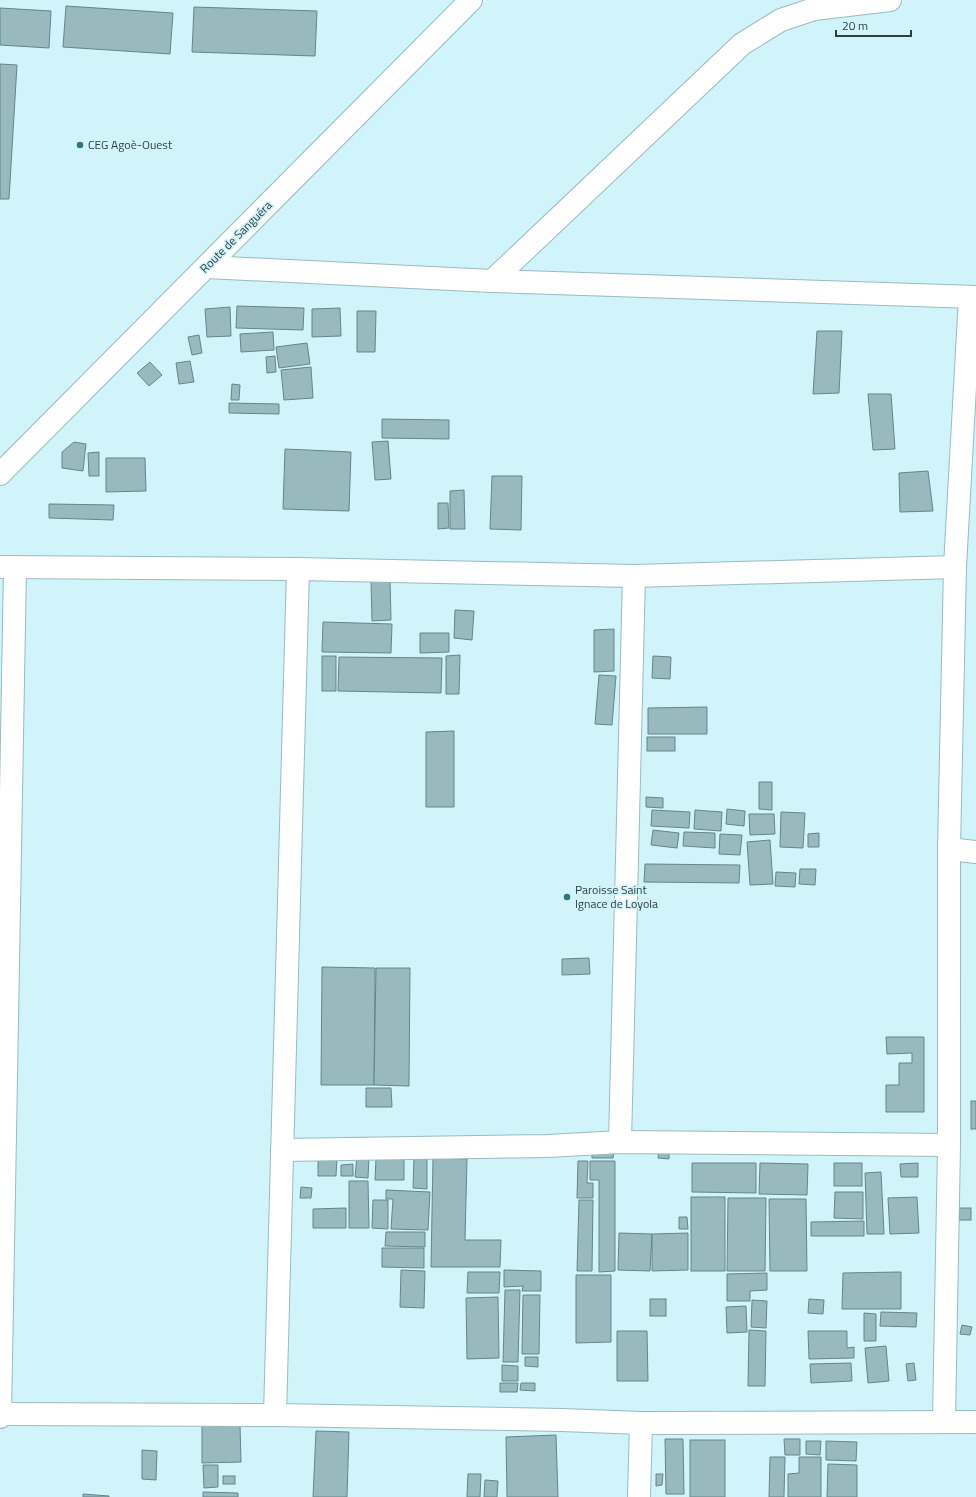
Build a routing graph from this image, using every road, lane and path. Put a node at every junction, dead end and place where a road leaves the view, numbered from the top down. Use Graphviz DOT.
graph roads {
  1 [pos="471,0"];
  2 [pos="890,0"];
  3 [pos="207,267"];
  4 [pos="492,281"];
  5 [pos="973,297"];
  6 [pos="0,474"];
  7 [pos="8,567"];
  8 [pos="954,567"];
  9 [pos="298,569"];
  10 [pos="634,576"];
  11 [pos="949,849"];
  12 [pos="976,852"];
  13 [pos="620,1142"];
  14 [pos="949,1145"];
  15 [pos="282,1150"];
  16 [pos="0,1414"];
  17 [pos="275,1415"];
  18 [pos="0,1418"];
  19 [pos="944,1421"];
  20 [pos="976,1422"];
  21 [pos="641,1423"];
  22 [pos="639,1497"];
  1 -- 3 [label="street, Route de Sanguéra"];
  2 -- 4 [label="street"];
  3 -- 4 [label="street"];
  3 -- 6 [label="street, Route de Sanguéra"];
  4 -- 5 [label="street"];
  5 -- 8 [label="street"];
  7 -- 9 [label="street"];
  7 -- 16 [label="street"];
  8 -- 10 [label="street"];
  8 -- 11 [label="street"];
  9 -- 10 [label="street"];
  9 -- 15 [label="street"];
  10 -- 13 [label="street"];
  11 -- 12 [label="street"];
  11 -- 14 [label="street"];
  13 -- 14 [label="street"];
  13 -- 15 [label="street"];
  14 -- 19 [label="street"];
  15 -- 17 [label="street"];
  16 -- 17 [label="street"];
  16 -- 18 [label="street"];
  17 -- 21 [label="street"];
  19 -- 20 [label="street"];
  19 -- 21 [label="street"];
  21 -- 22 [label="street"];
}
